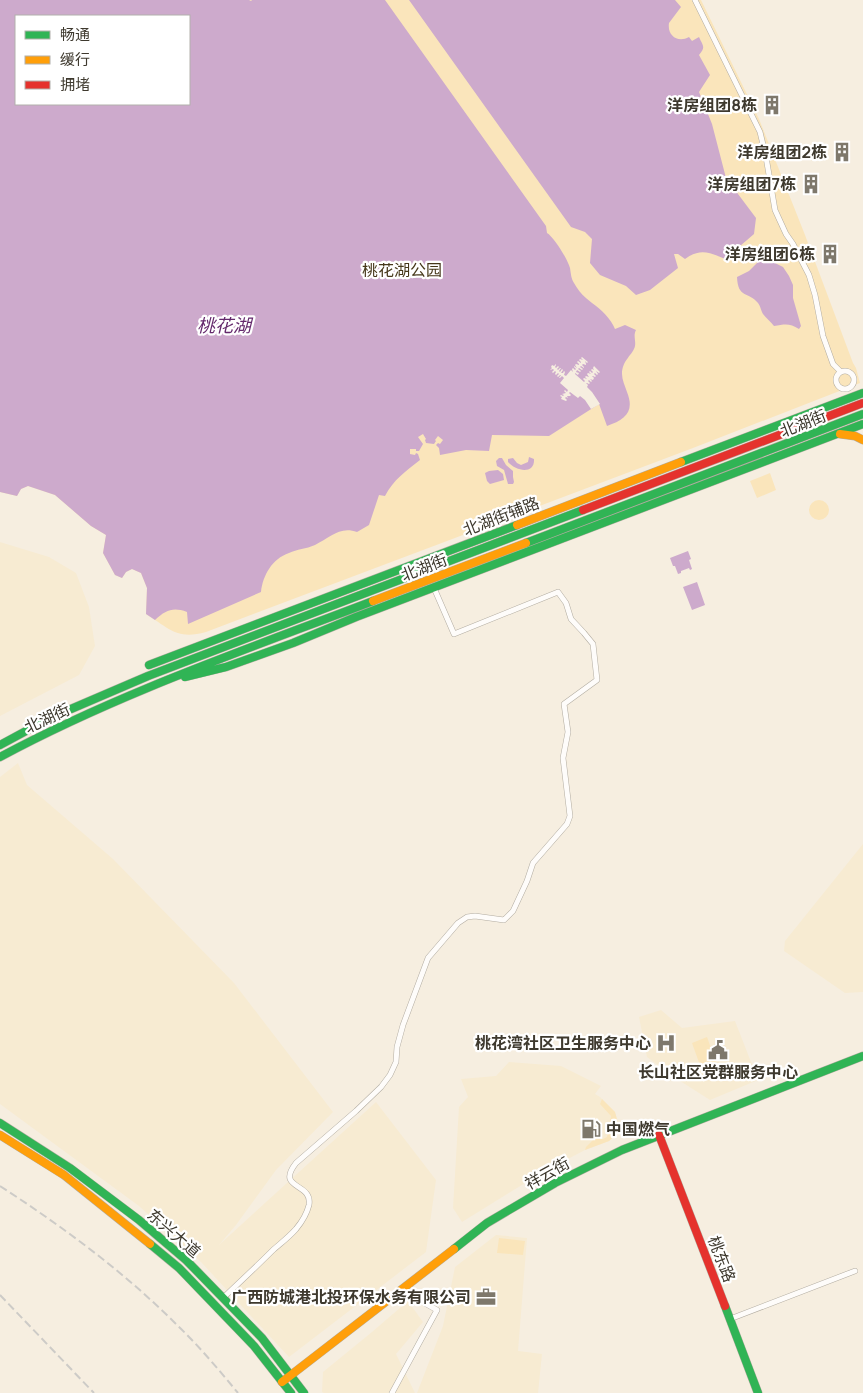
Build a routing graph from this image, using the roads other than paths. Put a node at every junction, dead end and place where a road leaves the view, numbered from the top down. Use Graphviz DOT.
graph roads {
  1 [pos="696,0"];
  2 [pos="841,372"];
  3 [pos="850,387"];
  4 [pos="862,398"];
  5 [pos="863,414"];
  6 [pos="863,424"];
  7 [pos="838,434"];
  8 [pos="863,440"];
  9 [pos="727,466"];
  10 [pos="731,475"];
  11 [pos="494,555"];
  12 [pos="497,564"];
  13 [pos="434,588"];
  14 [pos="397,592"];
  15 [pos="400,600"];
  16 [pos="149,665"];
  17 [pos="154,685"];
  18 [pos="0,745"];
  19 [pos="0,757"];
  20 [pos="863,1056"];
  21 [pos="0,1123"];
  22 [pos="0,1135"];
  23 [pos="660,1135"];
  24 [pos="854,1271"];
  25 [pos="401,1290"];
  26 [pos="223,1298"];
  27 [pos="730,1319"];
  28 [pos="291,1376"];
  29 [pos="282,1382"];
  30 [pos="290,1393"];
  31 [pos="304,1393"];
  32 [pos="392,1393"];
  33 [pos="758,1393"];
  1 -- 2 [label="street"];
  2 -- 3 [label="street"];
  2 -- 3 [label="street"];
  3 -- 4 [label="street"];
  4 -- 16 [label="main road, 北湖街辅路"];
  4 -- 18 [label="main road, 北湖街"];
  5 -- 9 [label="main road, 北湖街"];
  6 -- 7 [label="main road"];
  7 -- 8 [label="main road"];
  7 -- 10 [label="main road"];
  9 -- 10 [label="main road"];
  9 -- 11 [label="main road, 北湖街"];
  10 -- 12 [label="main road"];
  11 -- 12 [label="main road"];
  11 -- 14 [label="main road, 北湖街"];
  12 -- 13 [label="main road"];
  13 -- 15 [label="main road"];
  13 -- 26 [label="street"];
  14 -- 15 [label="main road"];
  14 -- 17 [label="main road, 北湖街"];
  15 -- 17 [label="main road"];
  17 -- 19 [label="main road, 北湖街"];
  20 -- 23 [label="main road, 祥云街"];
  21 -- 26 [label="main road, 东兴大道"];
  22 -- 29 [label="main road, 东兴大道"];
  23 -- 25 [label="main road, 祥云街"];
  23 -- 27 [label="main road, 桃东路"];
  24 -- 27 [label="street"];
  25 -- 28 [label="main road, 祥云街"];
  25 -- 32 [label="street"];
  26 -- 28 [label="main road, 东兴大道"];
  27 -- 33 [label="main road, 桃东路"];
  28 -- 29 [label="main road, 祥云街"];
  28 -- 31 [label="main road, 东兴大道"];
  29 -- 30 [label="main road, 东兴大道"];
}
